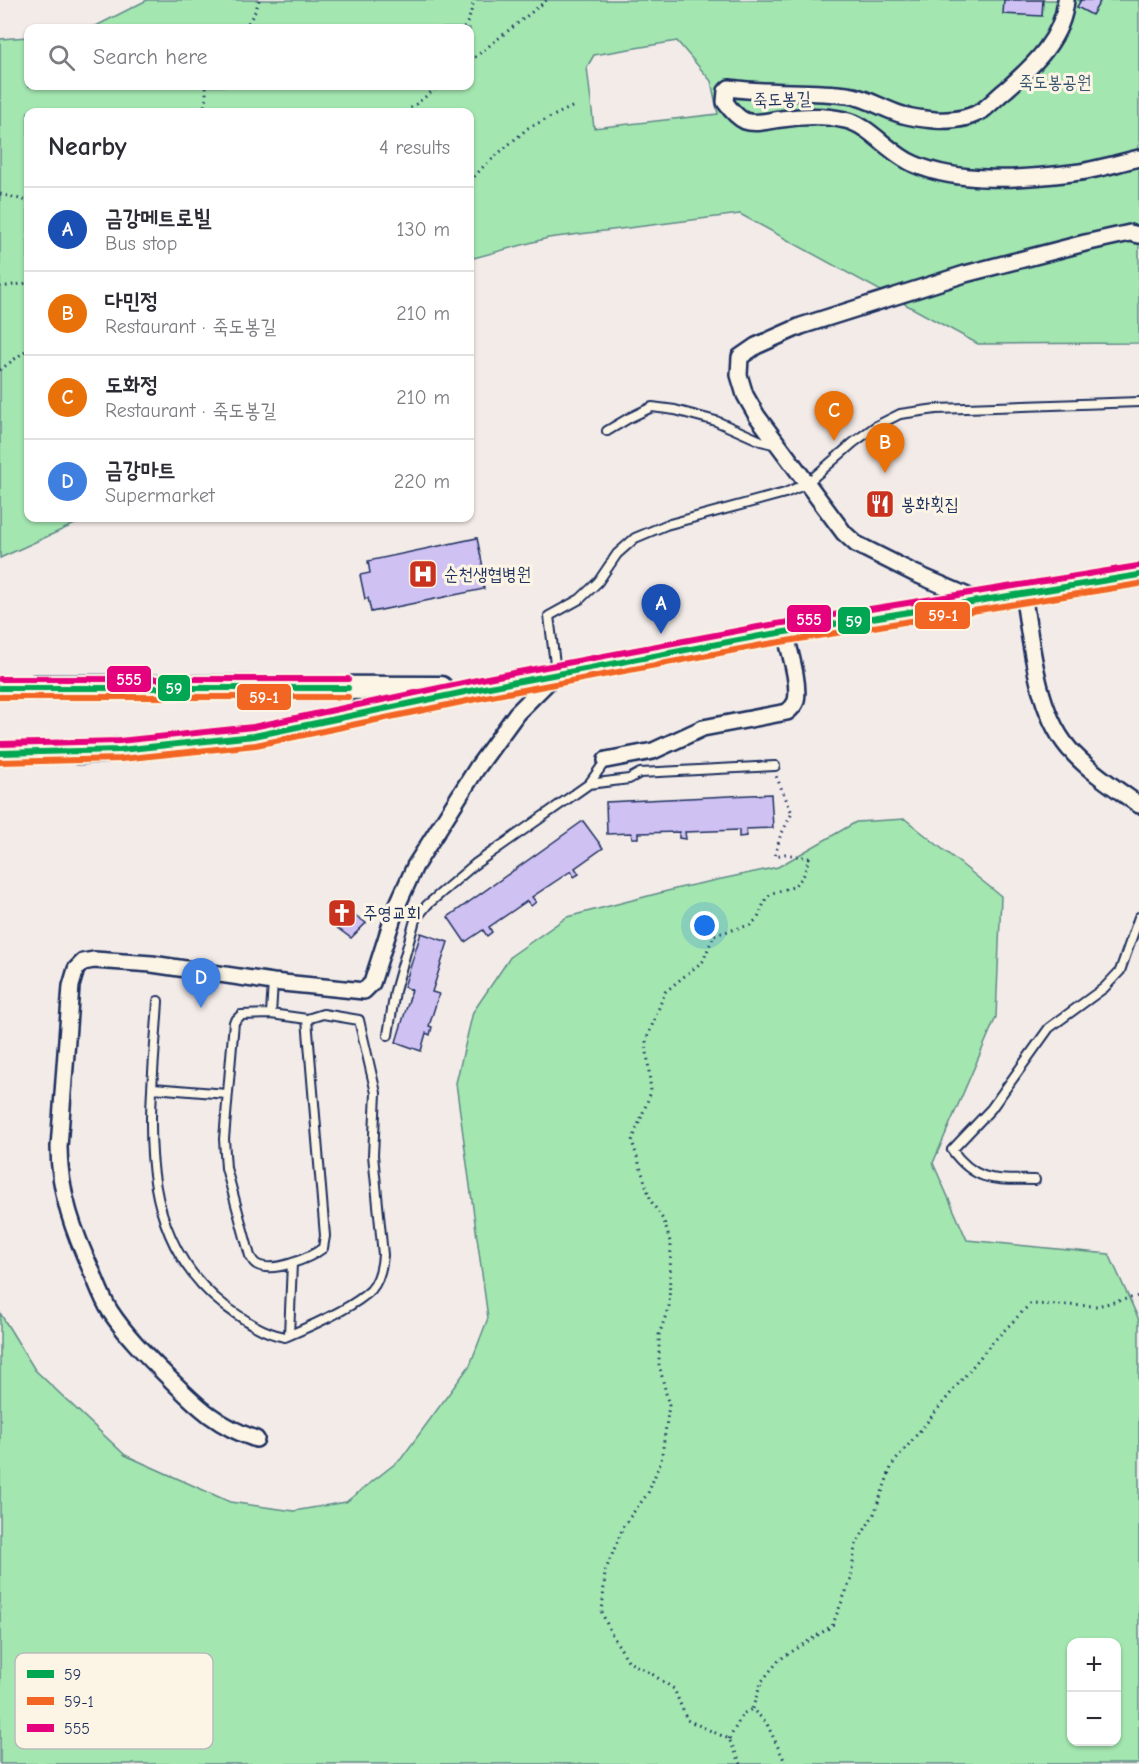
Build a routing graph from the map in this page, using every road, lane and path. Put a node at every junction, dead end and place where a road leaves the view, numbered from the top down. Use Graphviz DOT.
graph roads {
  1 [pos="259,0"];
  2 [pos="474,0"];
  3 [pos="547,0"];
  4 [pos="1066,0"];
  5 [pos="247,24"];
  6 [pos="466,24"];
  7 [pos="474,58"];
  8 [pos="206,90"];
  9 [pos="433,90"];
  10 [pos="576,105"];
  11 [pos="204,108"];
  12 [pos="411,108"];
  13 [pos="1139,158"];
  14 [pos="474,176"];
  15 [pos="0,194"];
  16 [pos="24,200"];
  17 [pos="1139,235"];
  18 [pos="24,284"];
  19 [pos="0,287"];
  20 [pos="24,352"];
  21 [pos="0,370"];
  22 [pos="1139,402"];
  23 [pos="607,431"];
  24 [pos="778,446"];
  25 [pos="806,483"];
  26 [pos="1139,575"];
  27 [pos="1023,594"];
  28 [pos="978,601"];
  29 [pos="785,632"];
  30 [pos="556,674"];
  31 [pos="34,687"];
  32 [pos="484,688"];
  33 [pos="78,752"];
  34 [pos="606,760"];
  35 [pos="773,766"];
  36 [pos="589,784"];
  37 [pos="1139,805"];
  38 [pos="1139,917"];
  39 [pos="273,982"];
  40 [pos="158,1001"];
  41 [pos="271,1014"];
  42 [pos="307,1019"];
  43 [pos="388,1035"];
  44 [pos="153,1088"];
  45 [pos="227,1094"];
  46 [pos="1035,1180"];
  47 [pos="292,1263"];
  48 [pos="1139,1296"];
  49 [pos="289,1335"];
  50 [pos="256,1440"];
  51 [pos="752,1709"];
  52 [pos="729,1739"];
  53 [pos="741,1764"];
  54 [pos="786,1764"];
  1 -- 5 [label="path"];
  2 -- 6 [label="path"];
  3 -- 7 [label="path"];
  4 -- 13 [label="street, 죽도봉길"];
  8 -- 11 [label="path"];
  9 -- 12 [label="path"];
  10 -- 14 [label="path"];
  15 -- 16 [label="path"];
  17 -- 24 [label="street"];
  18 -- 19 [label="path"];
  20 -- 21 [label="path"];
  22 -- 25 [label="lane"];
  23 -- 24 [label="lane"];
  24 -- 25 [label="street"];
  25 -- 28 [label="street"];
  25 -- 30 [label="lane"];
  26 -- 27 [label="main road"];
  27 -- 28 [label="main road"];
  27 -- 37 [label="street"];
  28 -- 29 [label="main road"];
  29 -- 30 [label="main road"];
  29 -- 34 [label="street"];
  30 -- 32 [label="main road"];
  30 -- 39 [label="street"];
  31 -- 32 [label="main road"];
  32 -- 33 [label="main road"];
  34 -- 36 [label="lane"];
  35 -- 36 [label="lane"];
  35 -- 52 [label="path"];
  36 -- 43 [label="lane"];
  38 -- 46 [label="lane"];
  39 -- 41 [label="lane"];
  39 -- 50 [label="street"];
  40 -- 44 [label="lane"];
  41 -- 42 [label="lane"];
  41 -- 45 [label="lane"];
  42 -- 47 [label="lane"];
  42 -- 49 [label="lane"];
  44 -- 45 [label="lane"];
  44 -- 49 [label="lane"];
  45 -- 47 [label="lane"];
  47 -- 49 [label="lane"];
  48 -- 51 [label="path"];
  51 -- 52 [label="path"];
  51 -- 54 [label="path"];
  52 -- 53 [label="path"];
}
